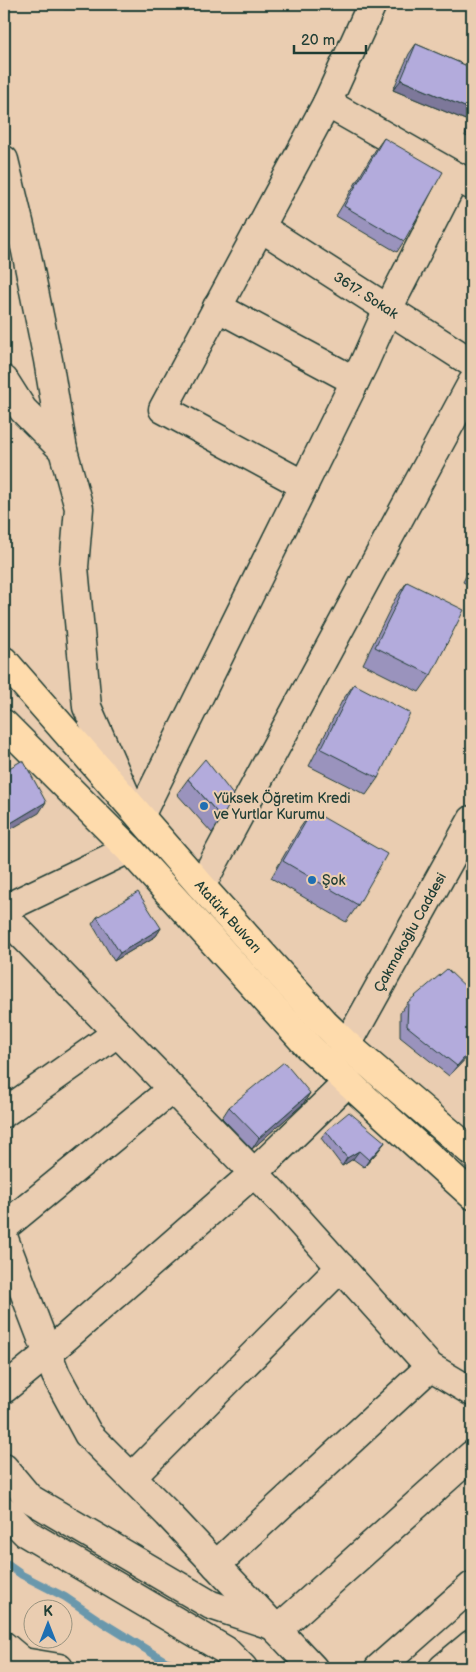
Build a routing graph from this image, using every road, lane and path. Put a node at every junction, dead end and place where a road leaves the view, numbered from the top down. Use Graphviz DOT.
graph roads {
  1 [pos="372,4"];
  2 [pos="327,102"];
  3 [pos="4,160"];
  4 [pos="464,181"];
  5 [pos="260,227"];
  6 [pos="217,307"];
  7 [pos="388,309"];
  8 [pos="472,363"];
  9 [pos="4,380"];
  10 [pos="355,381"];
  11 [pos="472,383"];
  12 [pos="63,450"];
  13 [pos="304,485"];
  14 [pos="4,661"];
  15 [pos="9,737"];
  16 [pos="136,811"];
  17 [pos="468,837"];
  18 [pos="129,849"];
  19 [pos="201,886"];
  20 [pos="4,909"];
  21 [pos="4,916"];
  22 [pos="117,1032"];
  23 [pos="347,1045"];
  24 [pos="348,1082"];
  25 [pos="172,1089"];
  26 [pos="4,1113"];
  27 [pos="472,1152"];
  28 [pos="254,1173"];
  29 [pos="472,1195"];
  30 [pos="4,1226"];
  31 [pos="4,1239"];
  32 [pos="341,1267"];
  33 [pos="48,1353"];
  34 [pos="430,1367"];
  35 [pos="4,1389"];
  36 [pos="472,1392"];
  37 [pos="472,1455"];
  38 [pos="4,1468"];
  39 [pos="132,1477"];
  40 [pos="4,1511"];
  41 [pos="216,1565"];
  42 [pos="472,1586"];
  43 [pos="275,1628"];
  44 [pos="472,1644"];
  45 [pos="19,1658"];
  46 [pos="59,1668"];
  47 [pos="243,1668"];
  48 [pos="313,1668"];
  49 [pos="379,1668"];
  50 [pos="443,1668"];
  1 -- 2 [label="street"];
  2 -- 4 [label="street"];
  2 -- 5 [label="street"];
  3 -- 12 [label="street"];
  4 -- 7 [label="street"];
  5 -- 6 [label="street"];
  5 -- 7 [label="street, 3617. Sokak"];
  6 -- 10 [label="street"];
  6 -- 13 [label="street"];
  7 -- 8 [label="street, 3617. Sokak"];
  7 -- 10 [label="street"];
  9 -- 12 [label="street"];
  10 -- 13 [label="street"];
  11 -- 19 [label="street"];
  12 -- 16 [label="street"];
  13 -- 16 [label="street"];
  14 -- 16 [label="main road, Atatürk Bulvarı"];
  15 -- 18 [label="main road, Atatürk Bulvarı"];
  16 -- 19 [label="main road, Atatürk Bulvarı"];
  17 -- 23 [label="street, Çakmakoğlu Caddesi"];
  18 -- 20 [label="street"];
  18 -- 24 [label="main road, Atatürk Bulvarı"];
  19 -- 23 [label="main road, Atatürk Bulvarı"];
  21 -- 22 [label="street"];
  22 -- 25 [label="street"];
  22 -- 26 [label="street"];
  23 -- 27 [label="main road, Atatürk Bulvarı"];
  24 -- 28 [label="street"];
  24 -- 29 [label="main road, Atatürk Bulvarı"];
  25 -- 28 [label="street"];
  25 -- 30 [label="street"];
  28 -- 32 [label="street"];
  28 -- 33 [label="street"];
  31 -- 33 [label="street"];
  32 -- 34 [label="street"];
  32 -- 39 [label="street"];
  33 -- 35 [label="street"];
  33 -- 39 [label="street"];
  34 -- 36 [label="street"];
  34 -- 41 [label="street"];
  37 -- 43 [label="street"];
  38 -- 43 [label="street"];
  39 -- 41 [label="street"];
  40 -- 47 [label="street"];
  41 -- 43 [label="street"];
  42 -- 49 [label="street"];
  43 -- 48 [label="street"];
  44 -- 50 [label="street"];
  45 -- 46 [label="street"];
}
